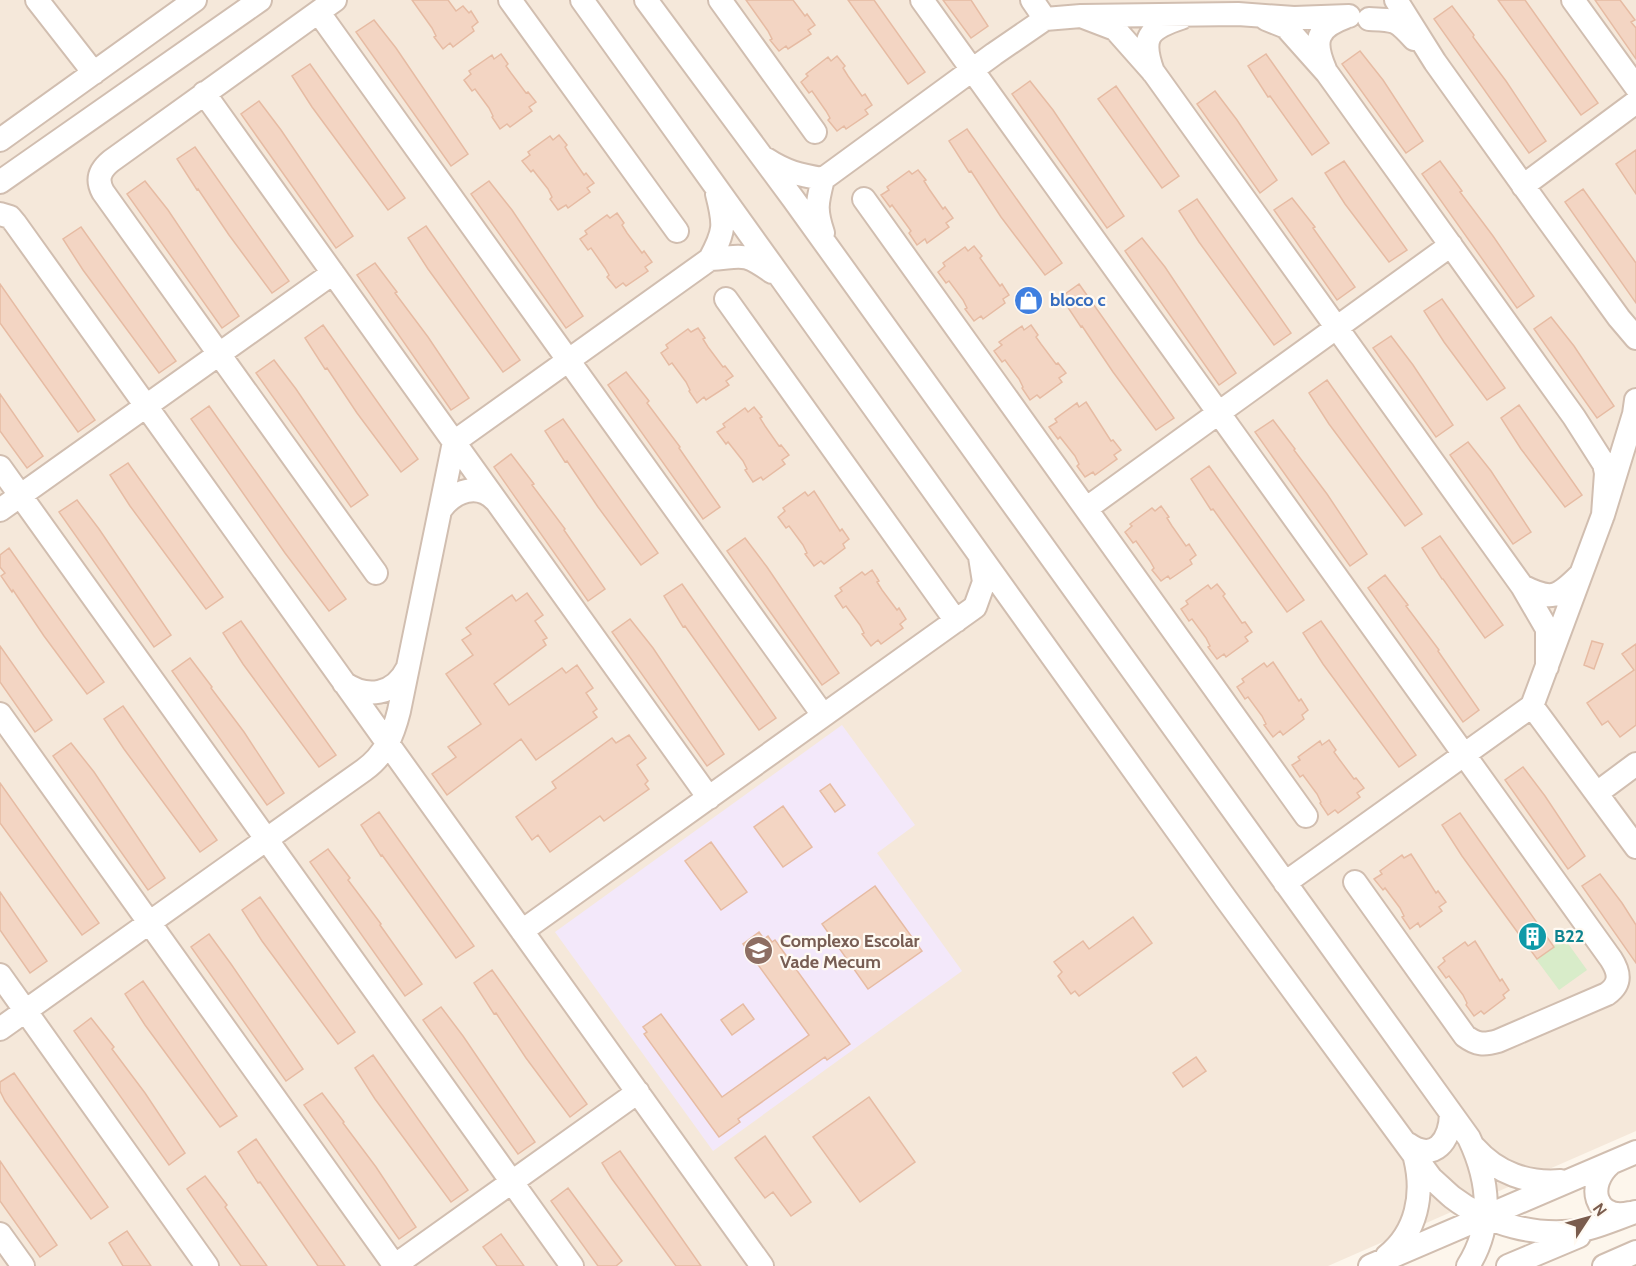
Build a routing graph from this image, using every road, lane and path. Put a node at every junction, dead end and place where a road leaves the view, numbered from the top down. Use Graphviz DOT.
graph roads {
  1 [pos="37,0"];
  2 [pos="195,0"];
  3 [pos="260,0"];
  4 [pos="510,0"];
  5 [pos="582,0"];
  6 [pos="646,0"];
  7 [pos="720,0"];
  8 [pos="922,0"];
  9 [pos="1032,0"];
  10 [pos="1213,0"];
  11 [pos="1325,0"];
  12 [pos="1387,0"];
  13 [pos="1396,0"];
  14 [pos="1573,0"];
  15 [pos="327,6"];
  16 [pos="1182,8"];
  17 [pos="1352,12"];
  18 [pos="1243,14"];
  19 [pos="1081,16"];
  20 [pos="1045,19"];
  21 [pos="1435,62"];
  22 [pos="972,69"];
  23 [pos="94,73"];
  24 [pos="1154,73"];
  25 [pos="1327,73"];
  26 [pos="1636,87"];
  27 [pos="204,93"];
  28 [pos="1636,102"];
  29 [pos="815,132"];
  30 [pos="0,140"];
  31 [pos="757,153"];
  32 [pos="23,166"];
  33 [pos="823,179"];
  34 [pos="0,182"];
  35 [pos="714,184"];
  36 [pos="1523,186"];
  37 [pos="864,199"];
  38 [pos="5,215"];
  39 [pos="677,231"];
  40 [pos="1451,245"];
  41 [pos="828,247"];
  42 [pos="710,259"];
  43 [pos="333,273"];
  44 [pos="784,280"];
  45 [pos="726,299"];
  46 [pos="1619,318"];
  47 [pos="1336,327"];
  48 [pos="1636,338"];
  49 [pos="1636,349"];
  50 [pos="219,354"];
  51 [pos="568,360"];
  52 [pos="146,406"];
  53 [pos="1635,411"];
  54 [pos="1219,412"];
  55 [pos="1574,417"];
  56 [pos="454,442"];
  57 [pos="1636,451"];
  58 [pos="0,467"];
  59 [pos="21,496"];
  60 [pos="496,501"];
  61 [pos="1086,508"];
  62 [pos="441,509"];
  63 [pos="0,510"];
  64 [pos="1603,515"];
  65 [pos="980,556"];
  66 [pos="376,573"];
  67 [pos="1581,574"];
  68 [pos="1522,586"];
  69 [pos="975,607"];
  70 [pos="1024,617"];
  71 [pos="956,621"];
  72 [pos="408,666"];
  73 [pos="1547,667"];
  74 [pos="344,683"];
  75 [pos="1532,706"];
  76 [pos="0,714"];
  77 [pos="823,716"];
  78 [pos="388,744"];
  79 [pos="1464,754"];
  80 [pos="1636,764"];
  81 [pos="1597,793"];
  82 [pos="709,798"];
  83 [pos="1306,816"];
  84 [pos="267,840"];
  85 [pos="1636,847"];
  86 [pos="1355,882"];
  87 [pos="1285,883"];
  88 [pos="149,922"];
  89 [pos="522,931"];
  90 [pos="0,975"];
  91 [pos="26,1011"];
  92 [pos="0,1029"];
  93 [pos="638,1092"];
  94 [pos="1451,1114"];
  95 [pos="1469,1138"];
  96 [pos="1408,1144"];
  97 [pos="1636,1152"];
  98 [pos="1612,1162"];
  99 [pos="1580,1176"];
  100 [pos="512,1182"];
  101 [pos="1635,1212"];
  102 [pos="1487,1216"];
  103 [pos="0,1234"];
  104 [pos="1636,1252"];
  105 [pos="1375,1264"];
  106 [pos="23,1266"];
  107 [pos="207,1266"];
  108 [pos="395,1266"];
  109 [pos="572,1266"];
  110 [pos="762,1266"];
  111 [pos="1468,1266"];
  112 [pos="1508,1266"];
  113 [pos="1604,1266"];
  1 -- 23 [label="street"];
  2 -- 23 [label="street"];
  3 -- 32 [label="street"];
  4 -- 39 [label="street"];
  5 -- 35 [label="street"];
  6 -- 31 [label="street"];
  7 -- 29 [label="street"];
  8 -- 22 [label="street"];
  9 -- 20 [label="street"];
  10 -- 18 [label="street"];
  11 -- 18 [label="street"];
  12 -- 17 [label="street"];
  13 -- 21 [label="street"];
  14 -- 26 [label="street"];
  15 -- 27 [label="street"];
  15 -- 51 [label="street"];
  16 -- 18 [label="street"];
  16 -- 19 [label="street"];
  16 -- 24 [label="street"];
  17 -- 18 [label="street"];
  17 -- 21 [label="street"];
  17 -- 25 [label="street"];
  18 -- 25 [label="street"];
  19 -- 20 [label="street"];
  19 -- 24 [label="street"];
  20 -- 22 [label="street"];
  21 -- 36 [label="street"];
  22 -- 33 [label="street"];
  22 -- 54 [label="street"];
  23 -- 30 [label="street"];
  24 -- 47 [label="street"];
  25 -- 40 [label="street"];
  27 -- 43 [label="street"];
  27 -- 50 [label="street"];
  28 -- 36 [label="street"];
  31 -- 33 [label="street"];
  31 -- 41 [label="street"];
  32 -- 34 [label="street"];
  32 -- 38 [label="street"];
  33 -- 41 [label="street"];
  35 -- 42 [label="street"];
  35 -- 44 [label="street"];
  36 -- 46 [label="street"];
  37 -- 61 [label="street"];
  38 -- 52 [label="street"];
  40 -- 47 [label="street"];
  40 -- 55 [label="street"];
  41 -- 87 [label="street"];
  42 -- 44 [label="street"];
  42 -- 51 [label="street"];
  43 -- 50 [label="street"];
  43 -- 56 [label="street"];
  44 -- 65 [label="street"];
  45 -- 71 [label="street"];
  46 -- 48 [label="street"];
  46 -- 49 [label="street"];
  47 -- 54 [label="street"];
  47 -- 68 [label="street"];
  50 -- 52 [label="street"];
  50 -- 66 [label="street"];
  51 -- 56 [label="street"];
  51 -- 77 [label="street"];
  52 -- 59 [label="street"];
  52 -- 74 [label="street"];
  53 -- 55 [label="street"];
  53 -- 64 [label="street"];
  54 -- 61 [label="street"];
  54 -- 79 [label="street"];
  55 -- 64 [label="street"];
  56 -- 60 [label="street"];
  56 -- 62 [label="street"];
  57 -- 64 [label="street"];
  58 -- 59 [label="street"];
  59 -- 63 [label="street"];
  59 -- 84 [label="street"];
  60 -- 62 [label="street"];
  60 -- 82 [label="street"];
  61 -- 83 [label="street"];
  62 -- 72 [label="street"];
  64 -- 67 [label="street"];
  65 -- 69 [label="street"];
  65 -- 70 [label="street"];
  67 -- 68 [label="street"];
  67 -- 73 [label="street"];
  68 -- 73 [label="street"];
  69 -- 70 [label="street"];
  69 -- 71 [label="street"];
  70 -- 96 [label="street"];
  71 -- 77 [label="street"];
  72 -- 74 [label="street"];
  72 -- 78 [label="street"];
  73 -- 75 [label="street"];
  74 -- 78 [label="street"];
  75 -- 79 [label="street"];
  75 -- 81 [label="street"];
  76 -- 88 [label="street"];
  77 -- 82 [label="street"];
  78 -- 84 [label="street"];
  78 -- 89 [label="street"];
  79 -- 86 [label="street"];
  79 -- 87 [label="street"];
  80 -- 81 [label="street"];
  81 -- 85 [label="street"];
  82 -- 89 [label="street"];
  84 -- 88 [label="street"];
  84 -- 100 [label="street"];
  87 -- 94 [label="street"];
  88 -- 91 [label="street"];
  88 -- 108 [label="street"];
  89 -- 93 [label="street"];
  90 -- 91 [label="street"];
  91 -- 92 [label="street"];
  91 -- 107 [label="street"];
  93 -- 100 [label="street"];
  93 -- 110 [label="street"];
  94 -- 95 [label="street"];
  94 -- 96 [label="street"];
  95 -- 99 [label="street"];
  95 -- 102 [label="street"];
  96 -- 102 [label="street"];
  96 -- 105 [label="street"];
  97 -- 98 [label="street"];
  98 -- 99 [label="street"];
  98 -- 101 [label="street"];
  99 -- 102 [label="street"];
  100 -- 108 [label="street"];
  100 -- 109 [label="street"];
  101 -- 102 [label="street"];
  101 -- 112 [label="street"];
  102 -- 105 [label="street"];
  102 -- 111 [label="street"];
  103 -- 106 [label="street"];
  104 -- 113 [label="street"];
}
